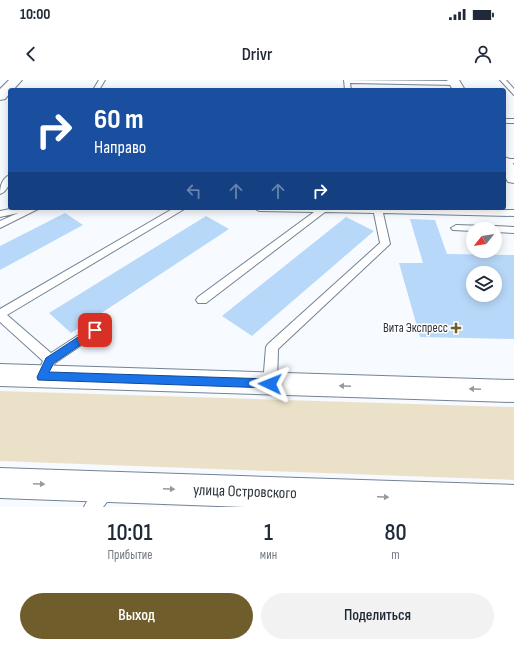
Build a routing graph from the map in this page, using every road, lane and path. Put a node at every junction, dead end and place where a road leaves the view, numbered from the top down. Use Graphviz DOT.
graph roads {
  1 [pos="16,80"];
  2 [pos="503,80"];
  3 [pos="392,82"];
  4 [pos="455,84"];
  5 [pos="348,88"];
  6 [pos="394,88"];
  7 [pos="514,93"];
  8 [pos="0,96"];
  9 [pos="506,164"];
  10 [pos="514,178"];
  11 [pos="8,181"];
  12 [pos="0,191"];
  13 [pos="17,210"];
  14 [pos="31,210"];
  15 [pos="178,210"];
  16 [pos="322,210"];
  17 [pos="378,210"];
  18 [pos="514,213"];
  19 [pos="0,214"];
  20 [pos="0,225"];
  21 [pos="456,228"];
  22 [pos="466,228"];
  23 [pos="502,229"];
  24 [pos="514,230"];
  25 [pos="202,300"];
  26 [pos="0,314"];
  27 [pos="95,330"];
  28 [pos="46,369"];
  29 [pos="0,375"];
  30 [pos="270,384"];
  31 [pos="514,391"];
  32 [pos="0,483"];
  33 [pos="101,497"];
  34 [pos="348,501"];
  35 [pos="514,501"];
  1 -- 8 [label="main road"];
  2 -- 7 [label="lane"];
  3 -- 4 [label="lane"];
  3 -- 5 [label="lane"];
  3 -- 6 [label="lane"];
  9 -- 10 [label="main road"];
  11 -- 12 [label="lane"];
  13 -- 19 [label="lane"];
  14 -- 20 [label="lane"];
  15 -- 26 [label="lane"];
  16 -- 17 [label="lane"];
  16 -- 25 [label="lane"];
  17 -- 18 [label="lane"];
  17 -- 30 [label="lane"];
  21 -- 22 [label="lane"];
  23 -- 24 [label="lane"];
  26 -- 28 [label="lane"];
  27 -- 28 [label="lane"];
  28 -- 29 [label="main road"];
  28 -- 30 [label="main road"];
  31 -- 30 [label="main road, one-way"];
  32 -- 33 [label="main road, улица Островского, one-way"];
  33 -- 34 [label="main road, улица Островского, one-way"];
  34 -- 35 [label="main road, улица Островского, one-way"];
}
